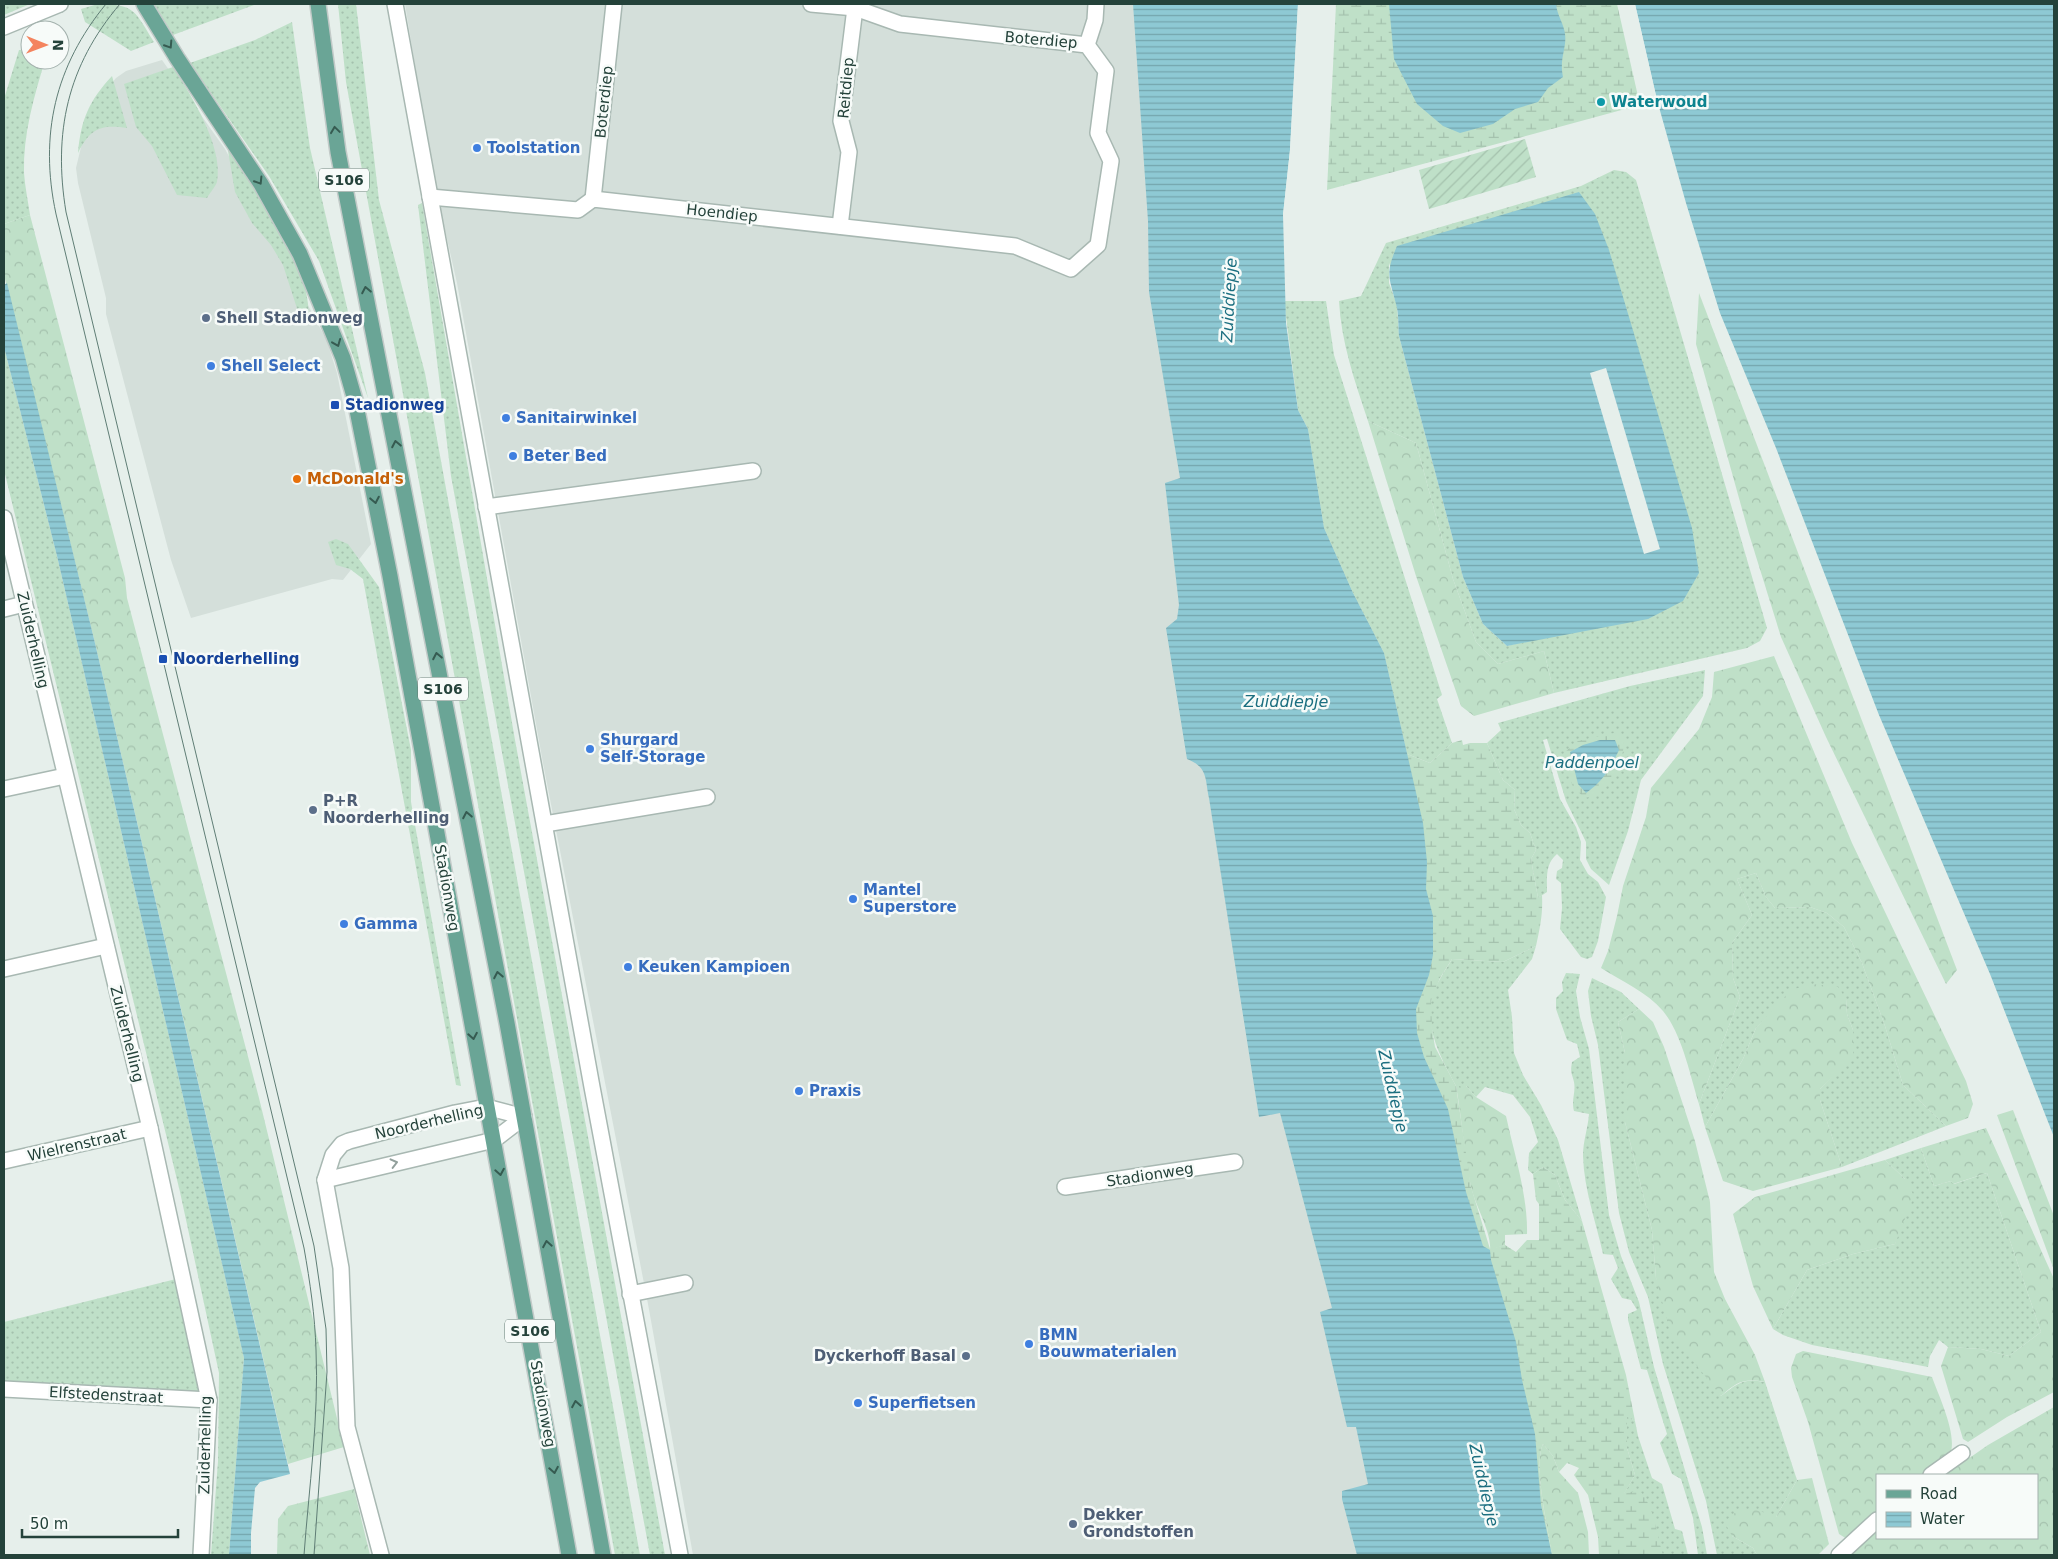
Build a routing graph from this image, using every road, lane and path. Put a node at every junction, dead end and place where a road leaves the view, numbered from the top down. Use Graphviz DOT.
graph roads {
  1 [pos="60,4"];
  2 [pos="144,4"];
  3 [pos="318,4"];
  4 [pos="395,4"];
  5 [pos="614,4"];
  6 [pos="811,4"];
  7 [pos="1096,4"];
  8 [pos="854,8"];
  9 [pos="4,27"];
  10 [pos="1087,45"];
  11 [pos="430,196"];
  12 [pos="594,199"];
  13 [pos="840,226"];
  14 [pos="1071,269"];
  15 [pos="754,471"];
  16 [pos="486,507"];
  17 [pos="4,518"];
  18 [pos="24,604"];
  19 [pos="4,609"];
  20 [pos="66,776"];
  21 [pos="4,789"];
  22 [pos="706,797"];
  23 [pos="545,824"];
  24 [pos="106,946"];
  25 [pos="4,969"];
  26 [pos="486,1107"];
  27 [pos="524,1117"];
  28 [pos="150,1128"];
  29 [pos="494,1140"];
  30 [pos="4,1161"];
  31 [pos="1235,1162"];
  32 [pos="325,1180"];
  33 [pos="1065,1187"];
  34 [pos="685,1283"];
  35 [pos="630,1294"];
  36 [pos="4,1389"];
  37 [pos="209,1400"];
  38 [pos="1962,1452"];
  39 [pos="1933,1474"];
  40 [pos="1876,1521"];
  41 [pos="1842,1554"];
  42 [pos="201,1555"];
  43 [pos="381,1555"];
  44 [pos="569,1555"];
  45 [pos="603,1555"];
  46 [pos="680,1555"];
  1 -- 9 [label="street"];
  2 -- 26 [label="main road, Stadionweg / S106, one-way"];
  27 -- 3 [label="main road, S106, one-way"];
  4 -- 11 [label="street"];
  5 -- 12 [label="street, Boterdiep"];
  6 -- 8 [label="street, Boterdiep"];
  7 -- 10 [label="street"];
  8 -- 10 [label="street, Boterdiep"];
  8 -- 13 [label="street, Reitdiep"];
  10 -- 14 [label="street, Boterdiep"];
  11 -- 12 [label="street"];
  11 -- 16 [label="street"];
  12 -- 13 [label="street, Hoendiep"];
  13 -- 14 [label="street, Hoendiep"];
  15 -- 16 [label="street"];
  16 -- 23 [label="street"];
  17 -- 18 [label="street, Zuiderhelling"];
  18 -- 19 [label="street"];
  18 -- 20 [label="street, Zuiderhelling"];
  20 -- 21 [label="street"];
  20 -- 24 [label="street, Zuiderhelling"];
  22 -- 23 [label="street"];
  23 -- 35 [label="street"];
  24 -- 25 [label="street"];
  24 -- 28 [label="street, Zuiderhelling"];
  26 -- 27 [label="street, Noorderhelling"];
  26 -- 29 [label="main road, Stadionweg / S106"];
  26 -- 32 [label="street, Noorderhelling"];
  27 -- 29 [label="street, Noorderhelling"];
  45 -- 27 [label="main road, S106, one-way"];
  28 -- 30 [label="street, Wielrenstraat"];
  28 -- 37 [label="street, Zuiderhelling"];
  32 -- 29 [label="street, Noorderhelling, one-way"];
  29 -- 44 [label="main road, Stadionweg / S106, one-way"];
  31 -- 33 [label="street, Stadionweg"];
  32 -- 43 [label="street, Noorderhelling"];
  34 -- 35 [label="street"];
  35 -- 46 [label="street"];
  36 -- 37 [label="street, Elfstedenstraat"];
  37 -- 42 [label="street, Zuiderhelling"];
  38 -- 39 [label="street"];
  40 -- 41 [label="street"];
}
